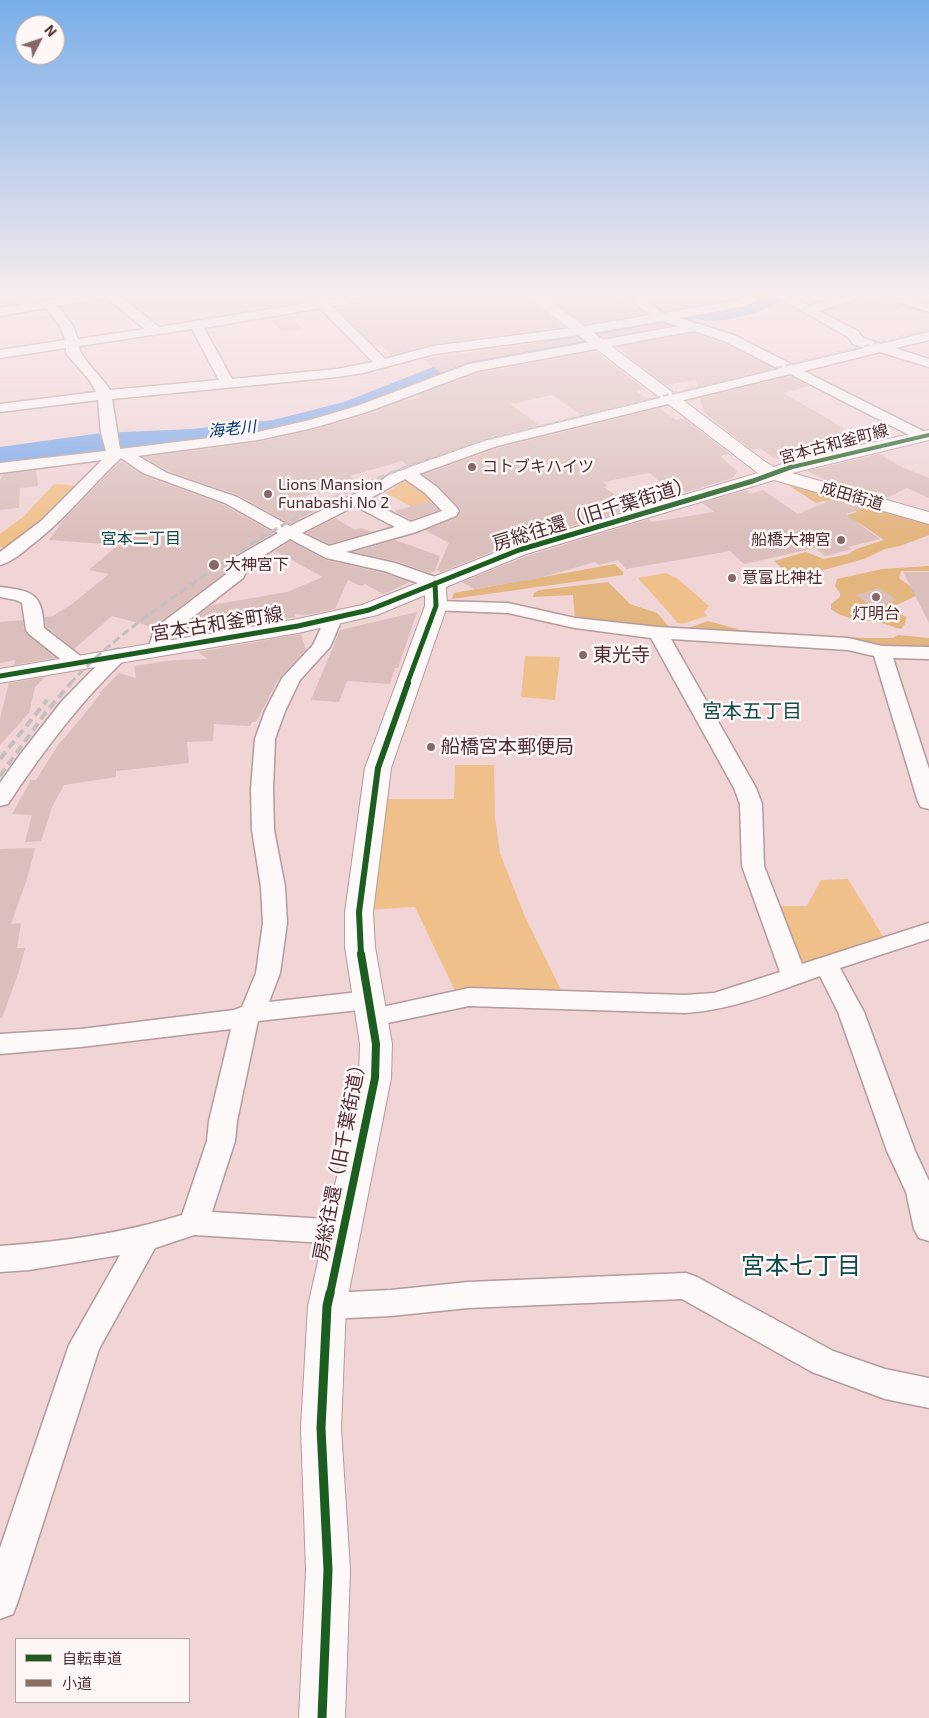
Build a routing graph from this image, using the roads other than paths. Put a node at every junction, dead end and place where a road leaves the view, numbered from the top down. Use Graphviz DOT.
graph roads {
  1 [pos="91,375"];
  2 [pos="223,375"];
  3 [pos="315,375"];
  4 [pos="453,375"];
  5 [pos="639,375"];
  6 [pos="774,375"];
  7 [pos="800,375"];
  8 [pos="228,384"];
  9 [pos="104,396"];
  10 [pos="672,400"];
  11 [pos="0,408"];
  12 [pos="926,436"];
  13 [pos="117,453"];
  14 [pos="0,468"];
  15 [pos="407,473"];
  16 [pos="774,474"];
  17 [pos="356,500"];
  18 [pos="929,518"];
  19 [pos="410,528"];
  20 [pos="289,534"];
  21 [pos="327,552"];
  22 [pos="0,560"];
  23 [pos="0,592"];
  24 [pos="436,595"];
  25 [pos="333,619"];
  26 [pos="658,633"];
  27 [pos="157,649"];
  28 [pos="882,652"];
  29 [pos="929,653"];
  30 [pos="118,656"];
  31 [pos="76,662"];
  32 [pos="0,676"];
  33 [pos="0,799"];
  34 [pos="929,802"];
  35 [pos="929,931"];
  36 [pos="826,964"];
  37 [pos="794,976"];
  38 [pos="370,1008"];
  39 [pos="249,1015"];
  40 [pos="0,1044"];
  41 [pos="194,1223"];
  42 [pos="929,1229"];
  43 [pos="342,1232"];
  44 [pos="145,1239"];
  45 [pos="0,1259"];
  46 [pos="327,1306"];
  47 [pos="929,1393"];
  48 [pos="0,1601"];
  49 [pos="322,1718"];
  1 -- 9 [label="street"];
  2 -- 8 [label="street"];
  3 -- 8 [label="street"];
  4 -- 13 [label="street"];
  5 -- 10 [label="street, 成田街道"];
  6 -- 10 [label="street"];
  7 -- 12 [label="street"];
  8 -- 9 [label="street"];
  9 -- 11 [label="street"];
  9 -- 13 [label="street"];
  10 -- 15 [label="street"];
  10 -- 16 [label="street, 成田街道"];
  12 -- 16 [label="street, 宮本古和釜町線"];
  13 -- 14 [label="street"];
  13 -- 20 [label="street"];
  13 -- 22 [label="street"];
  15 -- 17 [label="street"];
  15 -- 19 [label="street"];
  16 -- 18 [label="street, 成田街道"];
  16 -- 24 [label="street, 房総往還（旧千葉街道）"];
  17 -- 19 [label="street"];
  17 -- 20 [label="street"];
  19 -- 21 [label="street"];
  20 -- 21 [label="street"];
  20 -- 27 [label="street"];
  21 -- 24 [label="street"];
  23 -- 31 [label="street"];
  24 -- 25 [label="street, 宮本古和釜町線"];
  24 -- 26 [label="street"];
  24 -- 38 [label="street, 房総往還（旧千葉街道）"];
  25 -- 27 [label="street, 宮本古和釜町線"];
  25 -- 39 [label="street"];
  26 -- 28 [label="street"];
  26 -- 37 [label="street"];
  27 -- 30 [label="street, 宮本古和釜町線"];
  28 -- 29 [label="street"];
  28 -- 34 [label="street"];
  30 -- 31 [label="street, 宮本古和釜町線"];
  30 -- 33 [label="street"];
  31 -- 32 [label="street, 宮本古和釜町線"];
  35 -- 36 [label="street"];
  36 -- 37 [label="street"];
  36 -- 42 [label="street"];
  37 -- 38 [label="street"];
  38 -- 39 [label="street"];
  38 -- 43 [label="street, 房総往還（旧千葉街道）"];
  39 -- 40 [label="street"];
  39 -- 41 [label="street"];
  41 -- 43 [label="street"];
  41 -- 44 [label="street"];
  43 -- 46 [label="street, 房総往還（旧千葉街道）"];
  44 -- 45 [label="street"];
  44 -- 48 [label="street"];
  46 -- 47 [label="street"];
  46 -- 49 [label="street, 房総往還（旧千葉街道）"];
}
